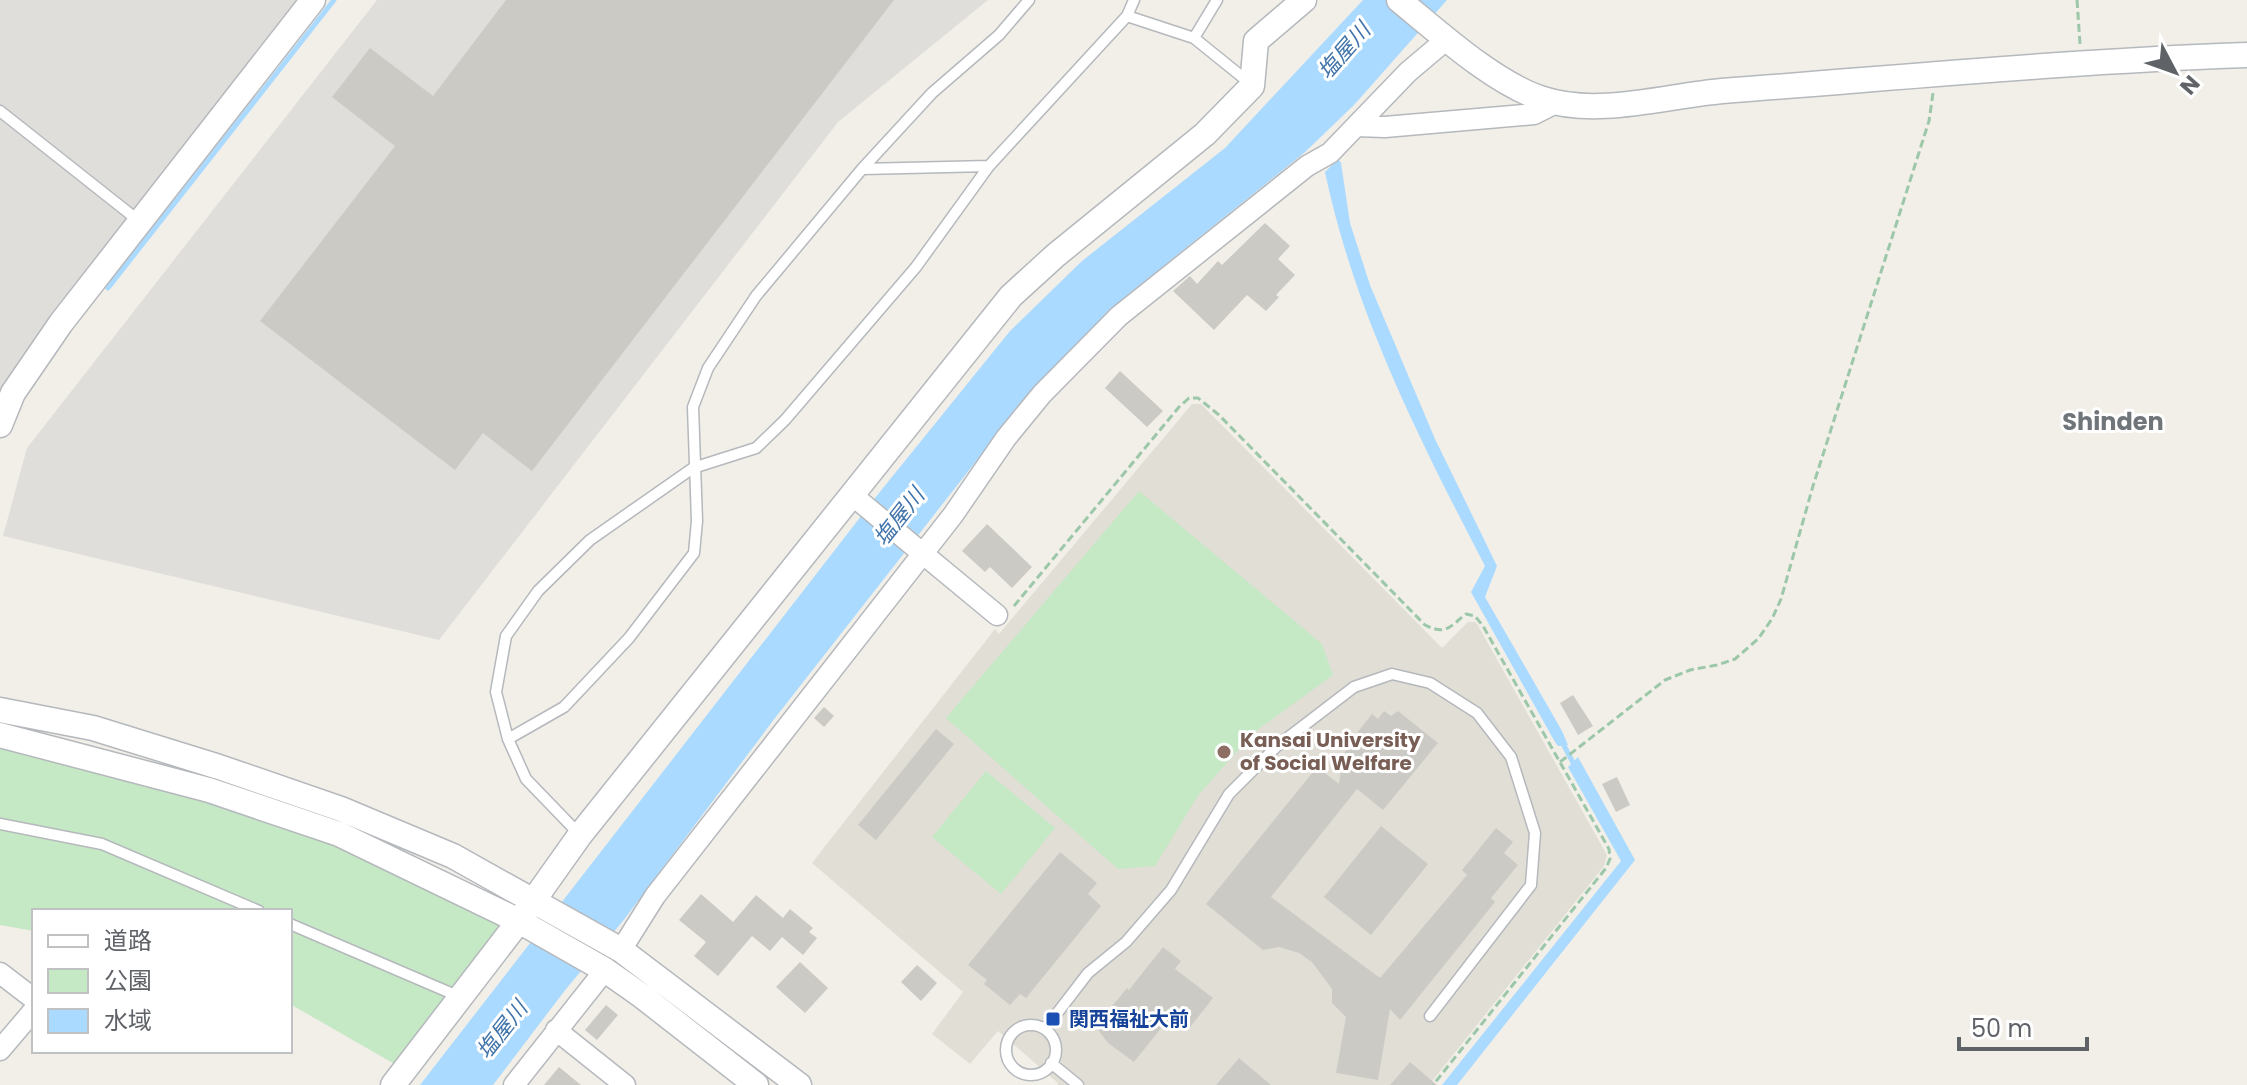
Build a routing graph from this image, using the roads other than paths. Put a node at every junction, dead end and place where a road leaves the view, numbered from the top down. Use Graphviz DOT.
graph roads {
  1 [pos="313,0"];
  2 [pos="1029,0"];
  3 [pos="1134,0"];
  4 [pos="1217,0"];
  5 [pos="1304,0"];
  6 [pos="1399,0"];
  7 [pos="1127,16"];
  8 [pos="1442,35"];
  9 [pos="1194,38"];
  10 [pos="2247,55"];
  11 [pos="1252,86"];
  12 [pos="1558,102"];
  13 [pos="0,111"];
  14 [pos="1356,126"];
  15 [pos="989,166"];
  16 [pos="862,169"];
  17 [pos="139,221"];
  18 [pos="0,425"];
  19 [pos="693,468"];
  20 [pos="852,495"];
  21 [pos="922,553"];
  22 [pos="997,615"];
  23 [pos="0,710"];
  24 [pos="0,735"];
  25 [pos="508,739"];
  26 [pos="0,824"];
  27 [pos="580,835"];
  28 [pos="534,900"];
  29 [pos="254,909"];
  30 [pos="519,921"];
  31 [pos="292,925"];
  32 [pos="621,950"];
  33 [pos="605,970"];
  34 [pos="0,973"];
  35 [pos="32,997"];
  36 [pos="460,997"];
  37 [pos="32,1012"];
  38 [pos="1430,1016"];
  39 [pos="1045,1029"];
  40 [pos="556,1030"];
  41 [pos="0,1050"];
  42 [pos="1051,1063"];
  43 [pos="1024,1079"];
  44 [pos="393,1085"];
  45 [pos="514,1085"];
  46 [pos="625,1085"];
  47 [pos="756,1085"];
  48 [pos="799,1085"];
  49 [pos="1078,1085"];
  1 -- 17 [label="street"];
  2 -- 16 [label="lane"];
  3 -- 7 [label="lane"];
  4 -- 9 [label="lane"];
  5 -- 11 [label="street"];
  6 -- 8 [label="street"];
  7 -- 9 [label="lane"];
  7 -- 15 [label="lane"];
  8 -- 12 [label="street"];
  8 -- 14 [label="street"];
  9 -- 11 [label="lane"];
  10 -- 12 [label="street"];
  11 -- 20 [label="street"];
  12 -- 14 [label="street"];
  13 -- 17 [label="lane"];
  14 -- 21 [label="street"];
  15 -- 16 [label="lane"];
  15 -- 19 [label="lane"];
  16 -- 19 [label="lane"];
  17 -- 18 [label="street"];
  19 -- 25 [label="lane"];
  19 -- 25 [label="lane"];
  20 -- 21 [label="street"];
  20 -- 27 [label="street"];
  21 -- 22 [label="street"];
  21 -- 32 [label="street"];
  23 -- 28 [label="street"];
  24 -- 30 [label="street"];
  25 -- 27 [label="lane"];
  26 -- 29 [label="lane"];
  27 -- 28 [label="street"];
  28 -- 30 [label="street"];
  28 -- 32 [label="street"];
  30 -- 33 [label="street"];
  30 -- 36 [label="street"];
  31 -- 36 [label="lane"];
  32 -- 48 [label="street"];
  33 -- 40 [label="street"];
  33 -- 47 [label="street"];
  34 -- 35 [label="street"];
  36 -- 44 [label="street"];
  37 -- 41 [label="street"];
  38 -- 39 [label="lane"];
  39 -- 42 [label="lane"];
  39 -- 43 [label="lane"];
  40 -- 45 [label="street"];
  40 -- 46 [label="street"];
  42 -- 43 [label="lane"];
  42 -- 49 [label="lane"];
}
